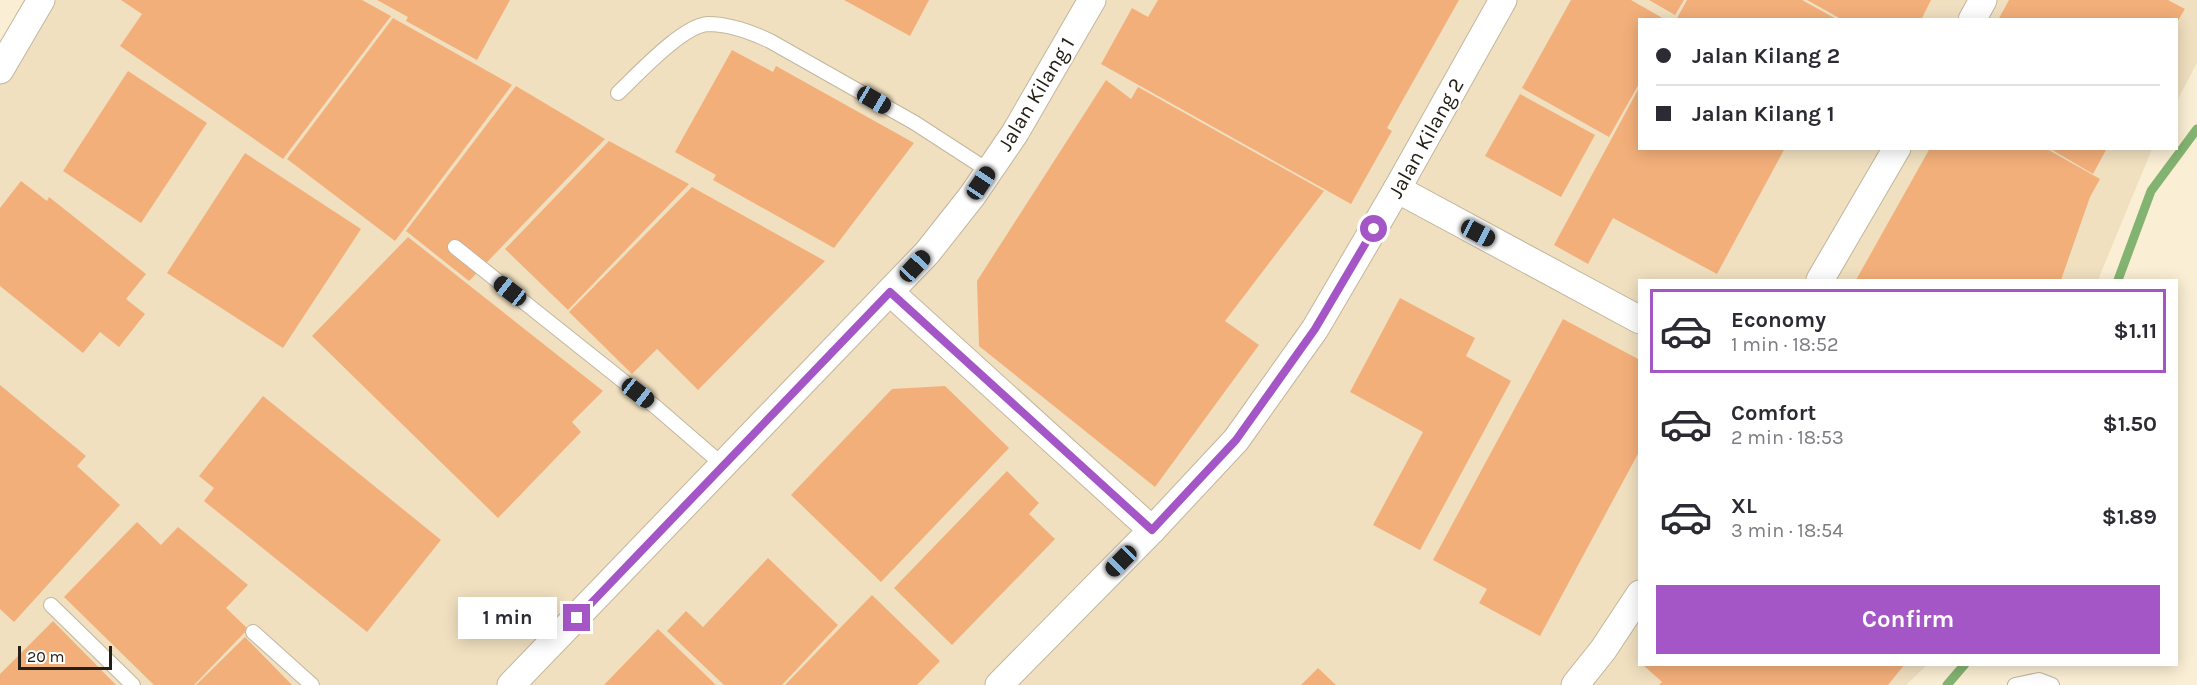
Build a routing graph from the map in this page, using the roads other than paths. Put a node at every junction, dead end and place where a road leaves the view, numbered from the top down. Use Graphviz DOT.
graph roads {
  1 [pos="41,0"];
  2 [pos="1092,0"];
  3 [pos="1503,0"];
  4 [pos="1983,0"];
  5 [pos="1973,18"];
  6 [pos="0,70"];
  7 [pos="618,93"];
  8 [pos="1896,150"];
  9 [pos="989,171"];
  10 [pos="1397,189"];
  11 [pos="455,247"];
  12 [pos="1822,279"];
  13 [pos="890,292"];
  14 [pos="1638,319"];
  15 [pos="724,466"];
  16 [pos="1152,530"];
  17 [pos="1638,597"];
  18 [pos="51,605"];
  19 [pos="253,632"];
  20 [pos="133,685"];
  21 [pos="312,685"];
  22 [pos="512,685"];
  23 [pos="999,685"];
  24 [pos="1575,685"];
  25 [pos="2015,685"];
  26 [pos="2052,685"];
  1 -- 6 [label="street"];
  2 -- 9 [label="street, Jalan Kilang 1"];
  3 -- 10 [label="street, Jalan Kilang 2"];
  4 -- 5 [label="street"];
  7 -- 9 [label="lane"];
  8 -- 12 [label="street"];
  9 -- 13 [label="street, Jalan Kilang 1"];
  10 -- 14 [label="street"];
  10 -- 16 [label="street, Jalan Kilang 2"];
  11 -- 15 [label="lane"];
  13 -- 15 [label="street, Jalan Kilang 1"];
  13 -- 16 [label="street"];
  15 -- 22 [label="street, Jalan Kilang 1"];
  16 -- 23 [label="street, Jalan Kilang 2"];
  17 -- 24 [label="street"];
  18 -- 20 [label="lane"];
  19 -- 21 [label="lane"];
  25 -- 26 [label="lane"];
}
